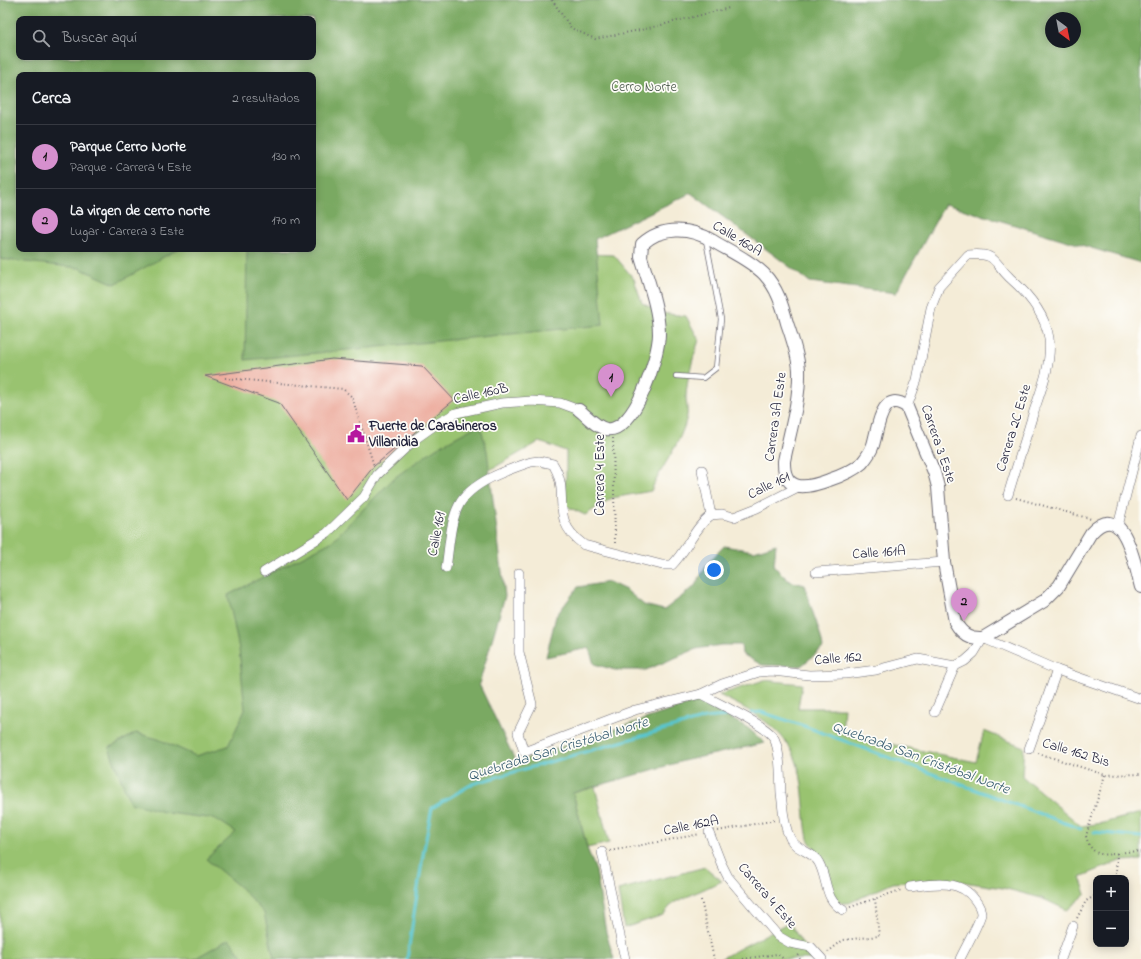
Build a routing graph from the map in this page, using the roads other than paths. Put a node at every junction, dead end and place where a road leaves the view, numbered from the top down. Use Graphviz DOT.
graph roads {
  1 [pos="706,236"];
  2 [pos="642,244"];
  3 [pos="780,300"];
  4 [pos="1047,370"];
  5 [pos="676,376"];
  6 [pos="907,407"];
  7 [pos="579,410"];
  8 [pos="613,429"];
  9 [pos="1141,436"];
  10 [pos="702,470"];
  11 [pos="798,486"];
  12 [pos="1008,495"];
  13 [pos="711,515"];
  14 [pos="1112,525"];
  15 [pos="944,562"];
  16 [pos="446,568"];
  17 [pos="264,572"];
  18 [pos="816,572"];
  19 [pos="519,573"];
  20 [pos="1141,586"];
  21 [pos="983,638"];
  22 [pos="955,666"];
  23 [pos="1056,670"];
  24 [pos="701,694"];
  25 [pos="1141,699"];
  26 [pos="935,712"];
  27 [pos="1029,750"];
  28 [pos="709,832"];
  29 [pos="602,852"];
  30 [pos="910,887"];
  31 [pos="843,910"];
  32 [pos="1073,926"];
  33 [pos="822,958"];
  34 [pos="626,959"];
  35 [pos="960,959"];
  36 [pos="1061,959"];
  1 -- 2 [label="street, Calle 160A"];
  1 -- 3 [label="street, Calle 160A"];
  1 -- 5 [label="lane"];
  2 -- 8 [label="street, Carrera 4 Este"];
  3 -- 11 [label="street, Carrera 3A Este"];
  4 -- 6 [label="street, Carrera 3 Este"];
  4 -- 12 [label="street, Carrera 2C Este"];
  6 -- 11 [label="street, Calle 161"];
  6 -- 15 [label="street, Carrera 3 Este"];
  7 -- 8 [label="street, Calle 160B"];
  7 -- 17 [label="street, Calle 160B"];
  9 -- 14 [label="street"];
  10 -- 13 [label="street"];
  11 -- 13 [label="street, Calle 161"];
  13 -- 16 [label="street, Calle 161"];
  14 -- 20 [label="street"];
  14 -- 21 [label="street"];
  15 -- 18 [label="street, Calle 161A"];
  15 -- 21 [label="street, Carrera 3 Este"];
  19 -- 24 [label="street, Calle 162"];
  21 -- 22 [label="street"];
  21 -- 23 [label="street"];
  22 -- 24 [label="street, Calle 162"];
  22 -- 26 [label="street"];
  23 -- 25 [label="street"];
  23 -- 27 [label="street"];
  24 -- 31 [label="street"];
  28 -- 33 [label="street, Carrera 4 Este"];
  29 -- 34 [label="street"];
  30 -- 35 [label="street"];
  32 -- 36 [label="street"];
}
